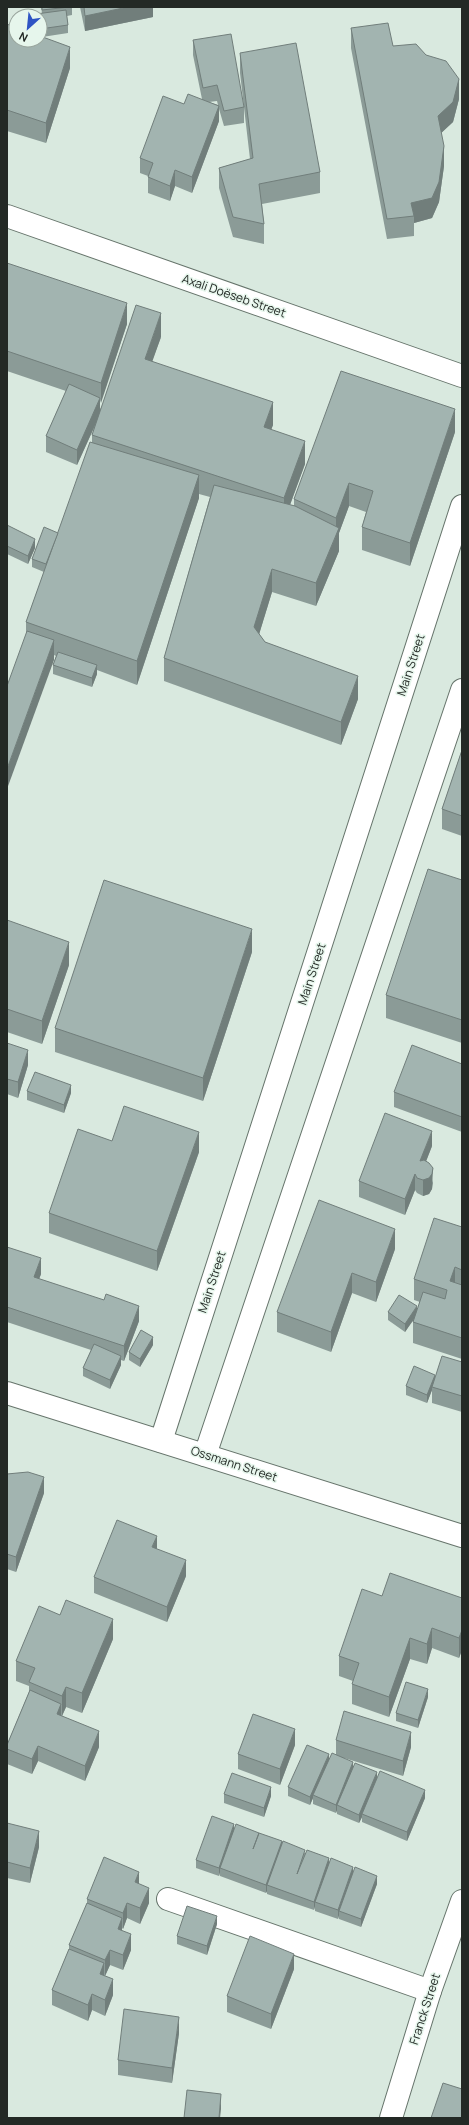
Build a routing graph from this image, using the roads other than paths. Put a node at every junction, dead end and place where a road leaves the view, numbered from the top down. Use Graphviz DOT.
graph roads {
  1 [pos="7,216"];
  2 [pos="462,376"];
  3 [pos="462,506"];
  4 [pos="462,690"];
  5 [pos="7,1392"];
  6 [pos="161,1441"];
  7 [pos="205,1455"];
  8 [pos="462,1536"];
  9 [pos="168,1899"];
  10 [pos="462,1901"];
  11 [pos="430,1991"];
  12 [pos="391,2118"];
  1 -- 2 [label="street, Axali Doëseb Street"];
  3 -- 6 [label="street, Main Street"];
  4 -- 7 [label="street"];
  5 -- 6 [label="street, Ossmann Street"];
  6 -- 7 [label="street, Ossmann Street"];
  7 -- 8 [label="street, Ossmann Street"];
  9 -- 11 [label="street"];
  10 -- 11 [label="street, Franck Street"];
  11 -- 12 [label="street, Franck Street"];
}
